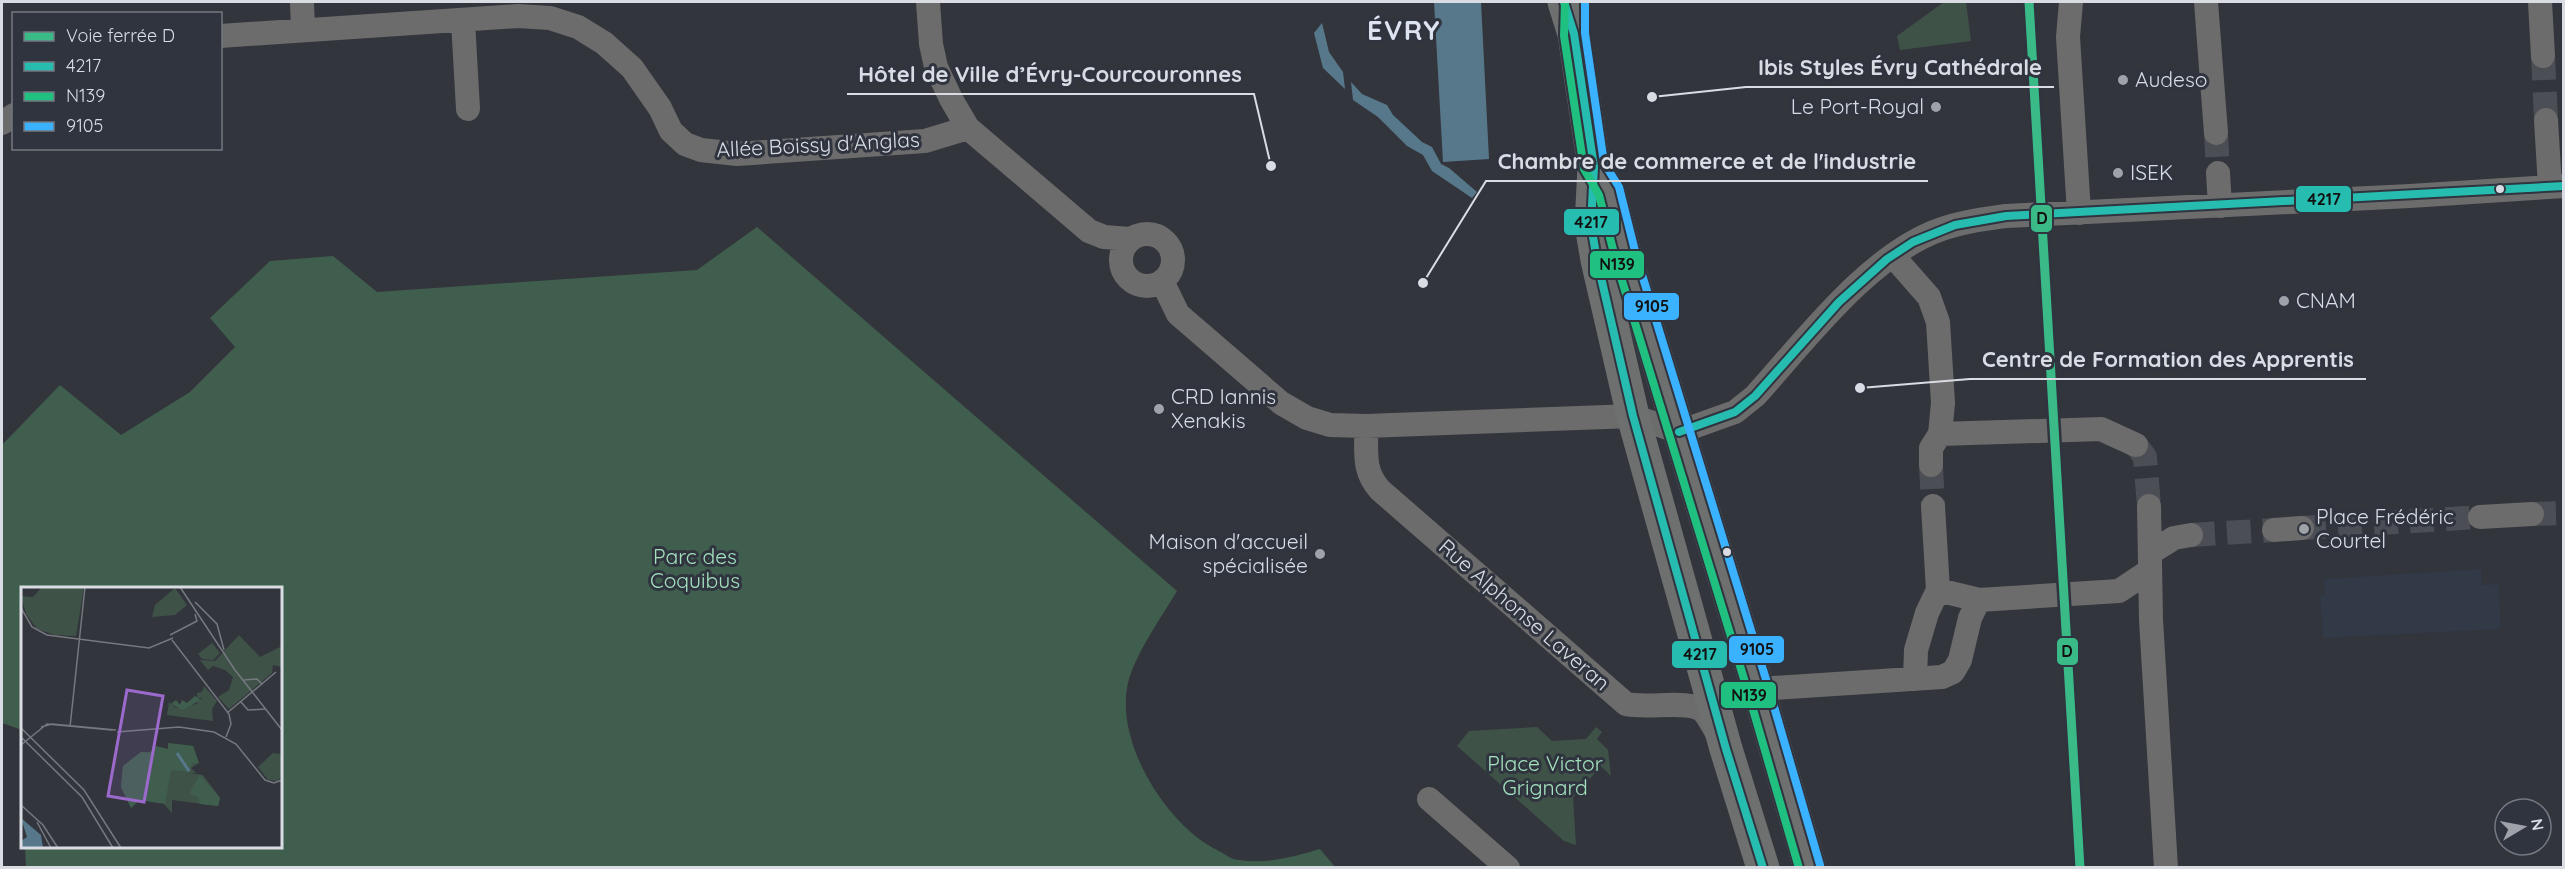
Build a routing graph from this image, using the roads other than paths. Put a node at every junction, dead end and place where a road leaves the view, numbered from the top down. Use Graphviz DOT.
graph roads {
  1 [pos="302,2"];
  2 [pos="928,2"];
  3 [pos="1564,2"];
  4 [pos="1575,2"];
  5 [pos="2071,2"];
  6 [pos="2206,2"];
  7 [pos="2540,2"];
  8 [pos="463,21"];
  9 [pos="303,30"];
  10 [pos="1574,34"];
  11 [pos="222,36"];
  12 [pos="2543,56"];
  13 [pos="468,109"];
  14 [pos="2546,120"];
  15 [pos="968,128"];
  16 [pos="2216,133"];
  17 [pos="1594,167"];
  18 [pos="2218,173"];
  19 [pos="2557,187"];
  20 [pos="2220,206"];
  21 [pos="2079,213"];
  22 [pos="1126,249"];
  23 [pos="1893,256"];
  24 [pos="1162,281"];
  25 [pos="1633,416"];
  26 [pos="1366,426"];
  27 [pos="1679,432"];
  28 [pos="1940,434"];
  29 [pos="2136,445"];
  30 [pos="1931,465"];
  31 [pos="1933,506"];
  32 [pos="2149,506"];
  33 [pos="2532,514"];
  34 [pos="2480,516"];
  35 [pos="2302,528"];
  36 [pos="2274,530"];
  37 [pos="2191,535"];
  38 [pos="2149,562"];
  39 [pos="1938,590"];
  40 [pos="2119,591"];
  41 [pos="1979,600"];
  42 [pos="2151,620"];
  43 [pos="1915,679"];
  44 [pos="1758,689"];
  45 [pos="1726,749"];
  46 [pos="1430,799"];
  47 [pos="1508,867"];
  48 [pos="1763,867"];
  49 [pos="1810,867"];
  50 [pos="2166,867"];
  1 -- 9 [label="street"];
  2 -- 15 [label="street"];
  3 -- 10 [label="main road"];
  4 -- 10 [label="main road"];
  5 -- 21 [label="street"];
  6 -- 16 [label="street"];
  7 -- 12 [label="street"];
  8 -- 9 [label="street, Allée Boissy d'Anglas"];
  8 -- 13 [label="street"];
  8 -- 15 [label="street, Allée Boissy d'Anglas"];
  9 -- 11 [label="street, Allée Boissy d'Anglas"];
  10 -- 17 [label="main road"];
  14 -- 19 [label="street"];
  15 -- 22 [label="street"];
  17 -- 25 [label="main road"];
  17 -- 27 [label="main road"];
  18 -- 20 [label="street"];
  19 -- 20 [label="street"];
  20 -- 21 [label="street"];
  21 -- 23 [label="street"];
  22 -- 24 [label="street"];
  22 -- 24 [label="street"];
  23 -- 27 [label="street"];
  23 -- 28 [label="street"];
  24 -- 26 [label="street"];
  25 -- 26 [label="street"];
  25 -- 27 [label="street"];
  25 -- 45 [label="main road"];
  26 -- 45 [label="street, Rue Alphonse Laveran"];
  27 -- 44 [label="main road"];
  28 -- 29 [label="street"];
  28 -- 30 [label="street"];
  31 -- 39 [label="street"];
  32 -- 38 [label="street"];
  33 -- 34 [label="street"];
  35 -- 36 [label="street"];
  37 -- 38 [label="street"];
  38 -- 40 [label="street"];
  38 -- 42 [label="street"];
  39 -- 41 [label="street"];
  39 -- 43 [label="street"];
  40 -- 41 [label="street"];
  40 -- 42 [label="street"];
  41 -- 43 [label="street"];
  42 -- 50 [label="street"];
  43 -- 44 [label="street"];
  44 -- 49 [label="main road"];
  45 -- 48 [label="main road"];
  46 -- 47 [label="street"];
}
